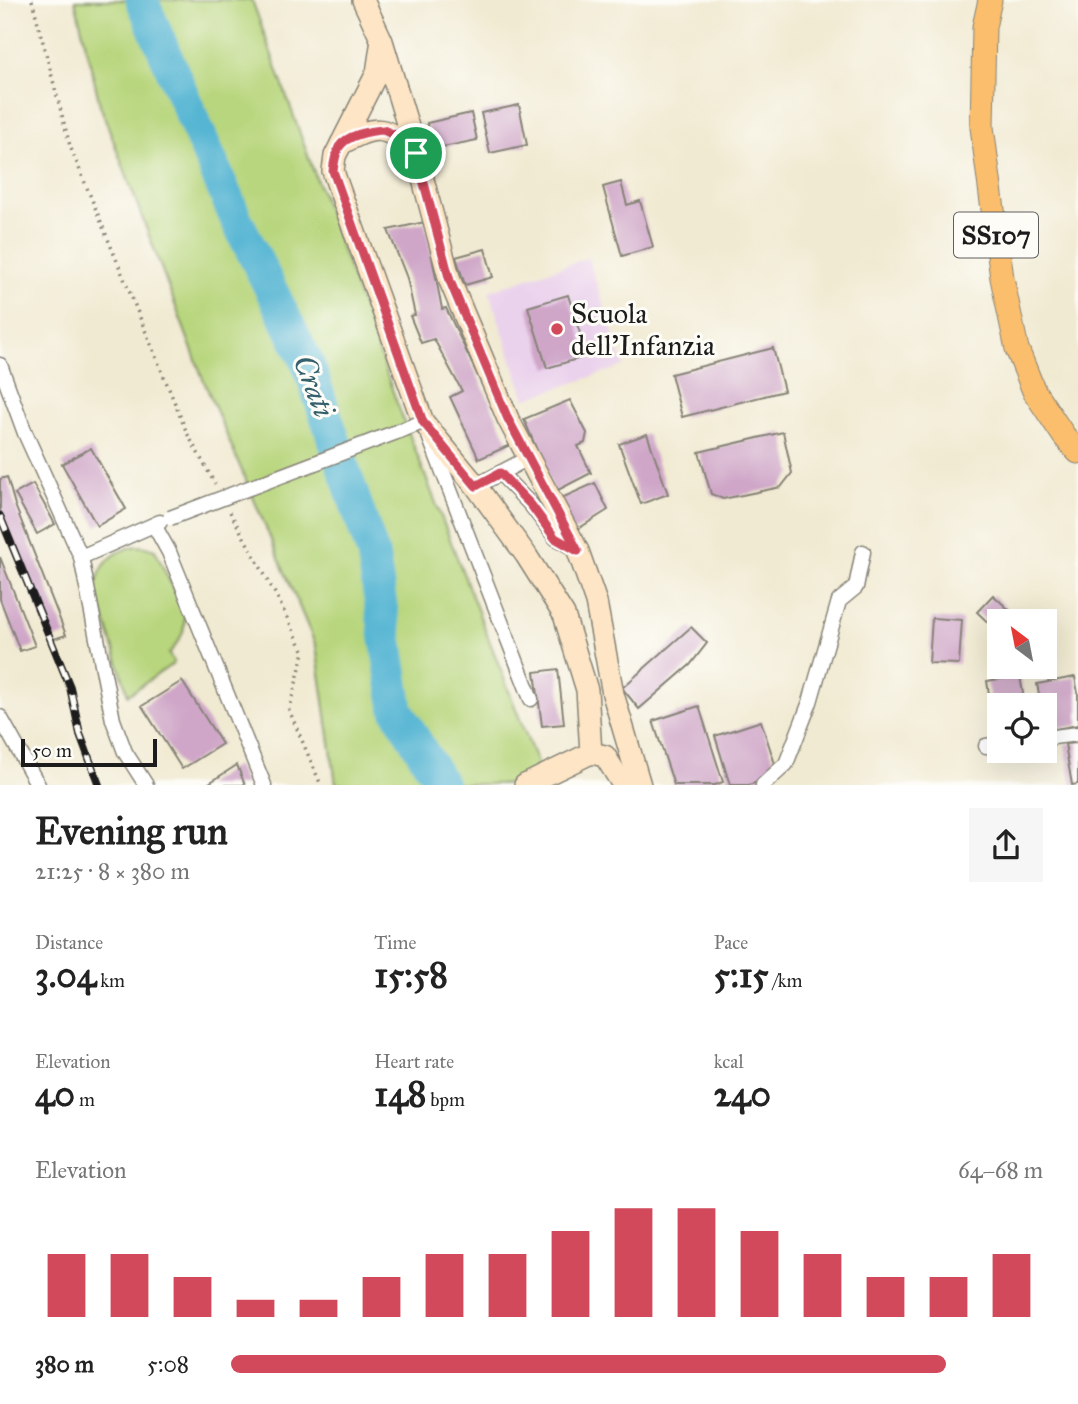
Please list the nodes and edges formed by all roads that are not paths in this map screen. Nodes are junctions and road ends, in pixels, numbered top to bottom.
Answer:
1 (363, 0) edge
2 (990, 0) edge
3 (382, 41) junction
4 (341, 144) junction
5 (416, 153) junction
6 (0, 365) edge
7 (423, 422) junction
8 (1078, 452) edge
9 (528, 458) junction
10 (500, 473) junction
11 (476, 486) junction
12 (154, 525) junction
13 (578, 551) junction
14 (863, 552) dead end
15 (82, 557) junction
16 (531, 699) dead end
17 (0, 717) edge
18 (1078, 734) edge
19 (1057, 737) edge
20 (582, 757) junction
21 (38, 785) edge
22 (146, 785) edge
23 (264, 785) edge
24 (525, 785) edge
25 (623, 785) edge
26 (640, 785) edge
27 (763, 785) edge

1 - 3 street
2 - 8 main road, SS107
3 - 4 street
3 - 5 street
4 - 5 street
4 - 7 street
5 - 9 street
6 - 15 street
7 - 11 street
7 - 12 street, bridge
7 - 16 street
9 - 10 street
9 - 13 street
10 - 11 street
10 - 13 street
11 - 20 street
12 - 15 street
12 - 23 street
13 - 26 street
14 - 27 street
15 - 22 street
17 - 21 street
18 - 19 street
20 - 24 street
20 - 25 street

